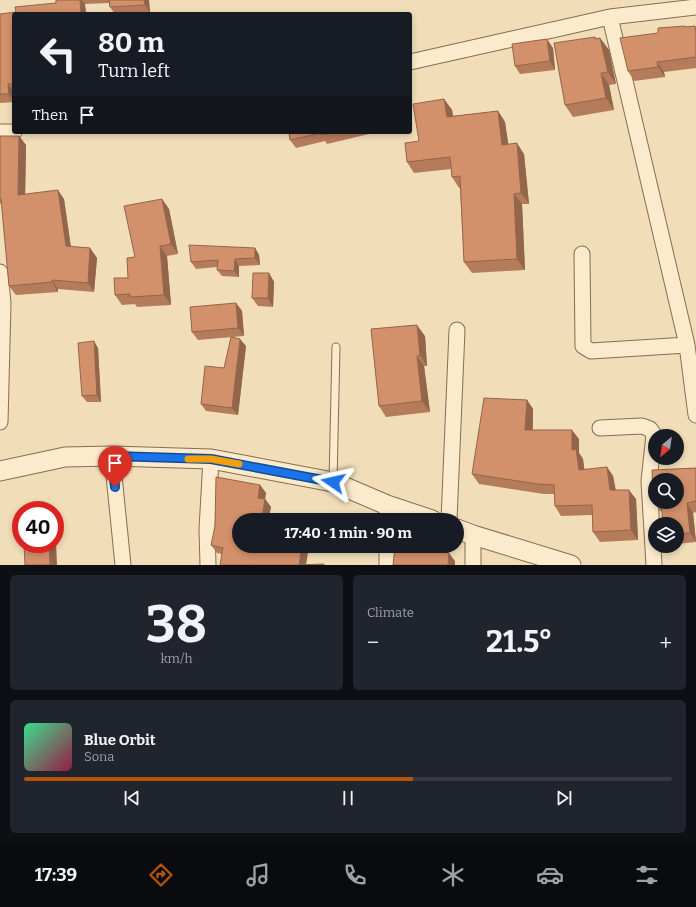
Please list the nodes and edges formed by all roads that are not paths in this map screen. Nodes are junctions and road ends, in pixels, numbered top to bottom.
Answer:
1 (696, 7) edge
2 (610, 17) junction
3 (412, 62) edge
4 (0, 132) edge
5 (12, 132) edge
6 (582, 254) dead end
7 (0, 272) edge
8 (457, 330) dead end
9 (687, 345) junction
10 (336, 347) dead end
11 (696, 415) edge
12 (0, 422) edge
13 (600, 428) dead end
14 (112, 456) junction
15 (211, 459) junction
16 (0, 471) edge
17 (333, 482) junction
18 (387, 512) edge
19 (449, 513) edge
20 (465, 532) edge
21 (387, 553) edge
22 (123, 565) edge
23 (208, 565) edge
24 (387, 565) edge
25 (473, 565) edge
26 (571, 565) edge
27 (654, 565) edge

1 - 2 street
2 - 3 street
2 - 9 street
4 - 5 street
6 - 9 street
7 - 12 street
8 - 19 street
9 - 11 street
10 - 17 lane
13 - 27 street
14 - 15 street
14 - 16 street
14 - 22 street
15 - 17 street
15 - 23 street
17 - 18 street
20 - 25 street
20 - 26 street
21 - 24 street

